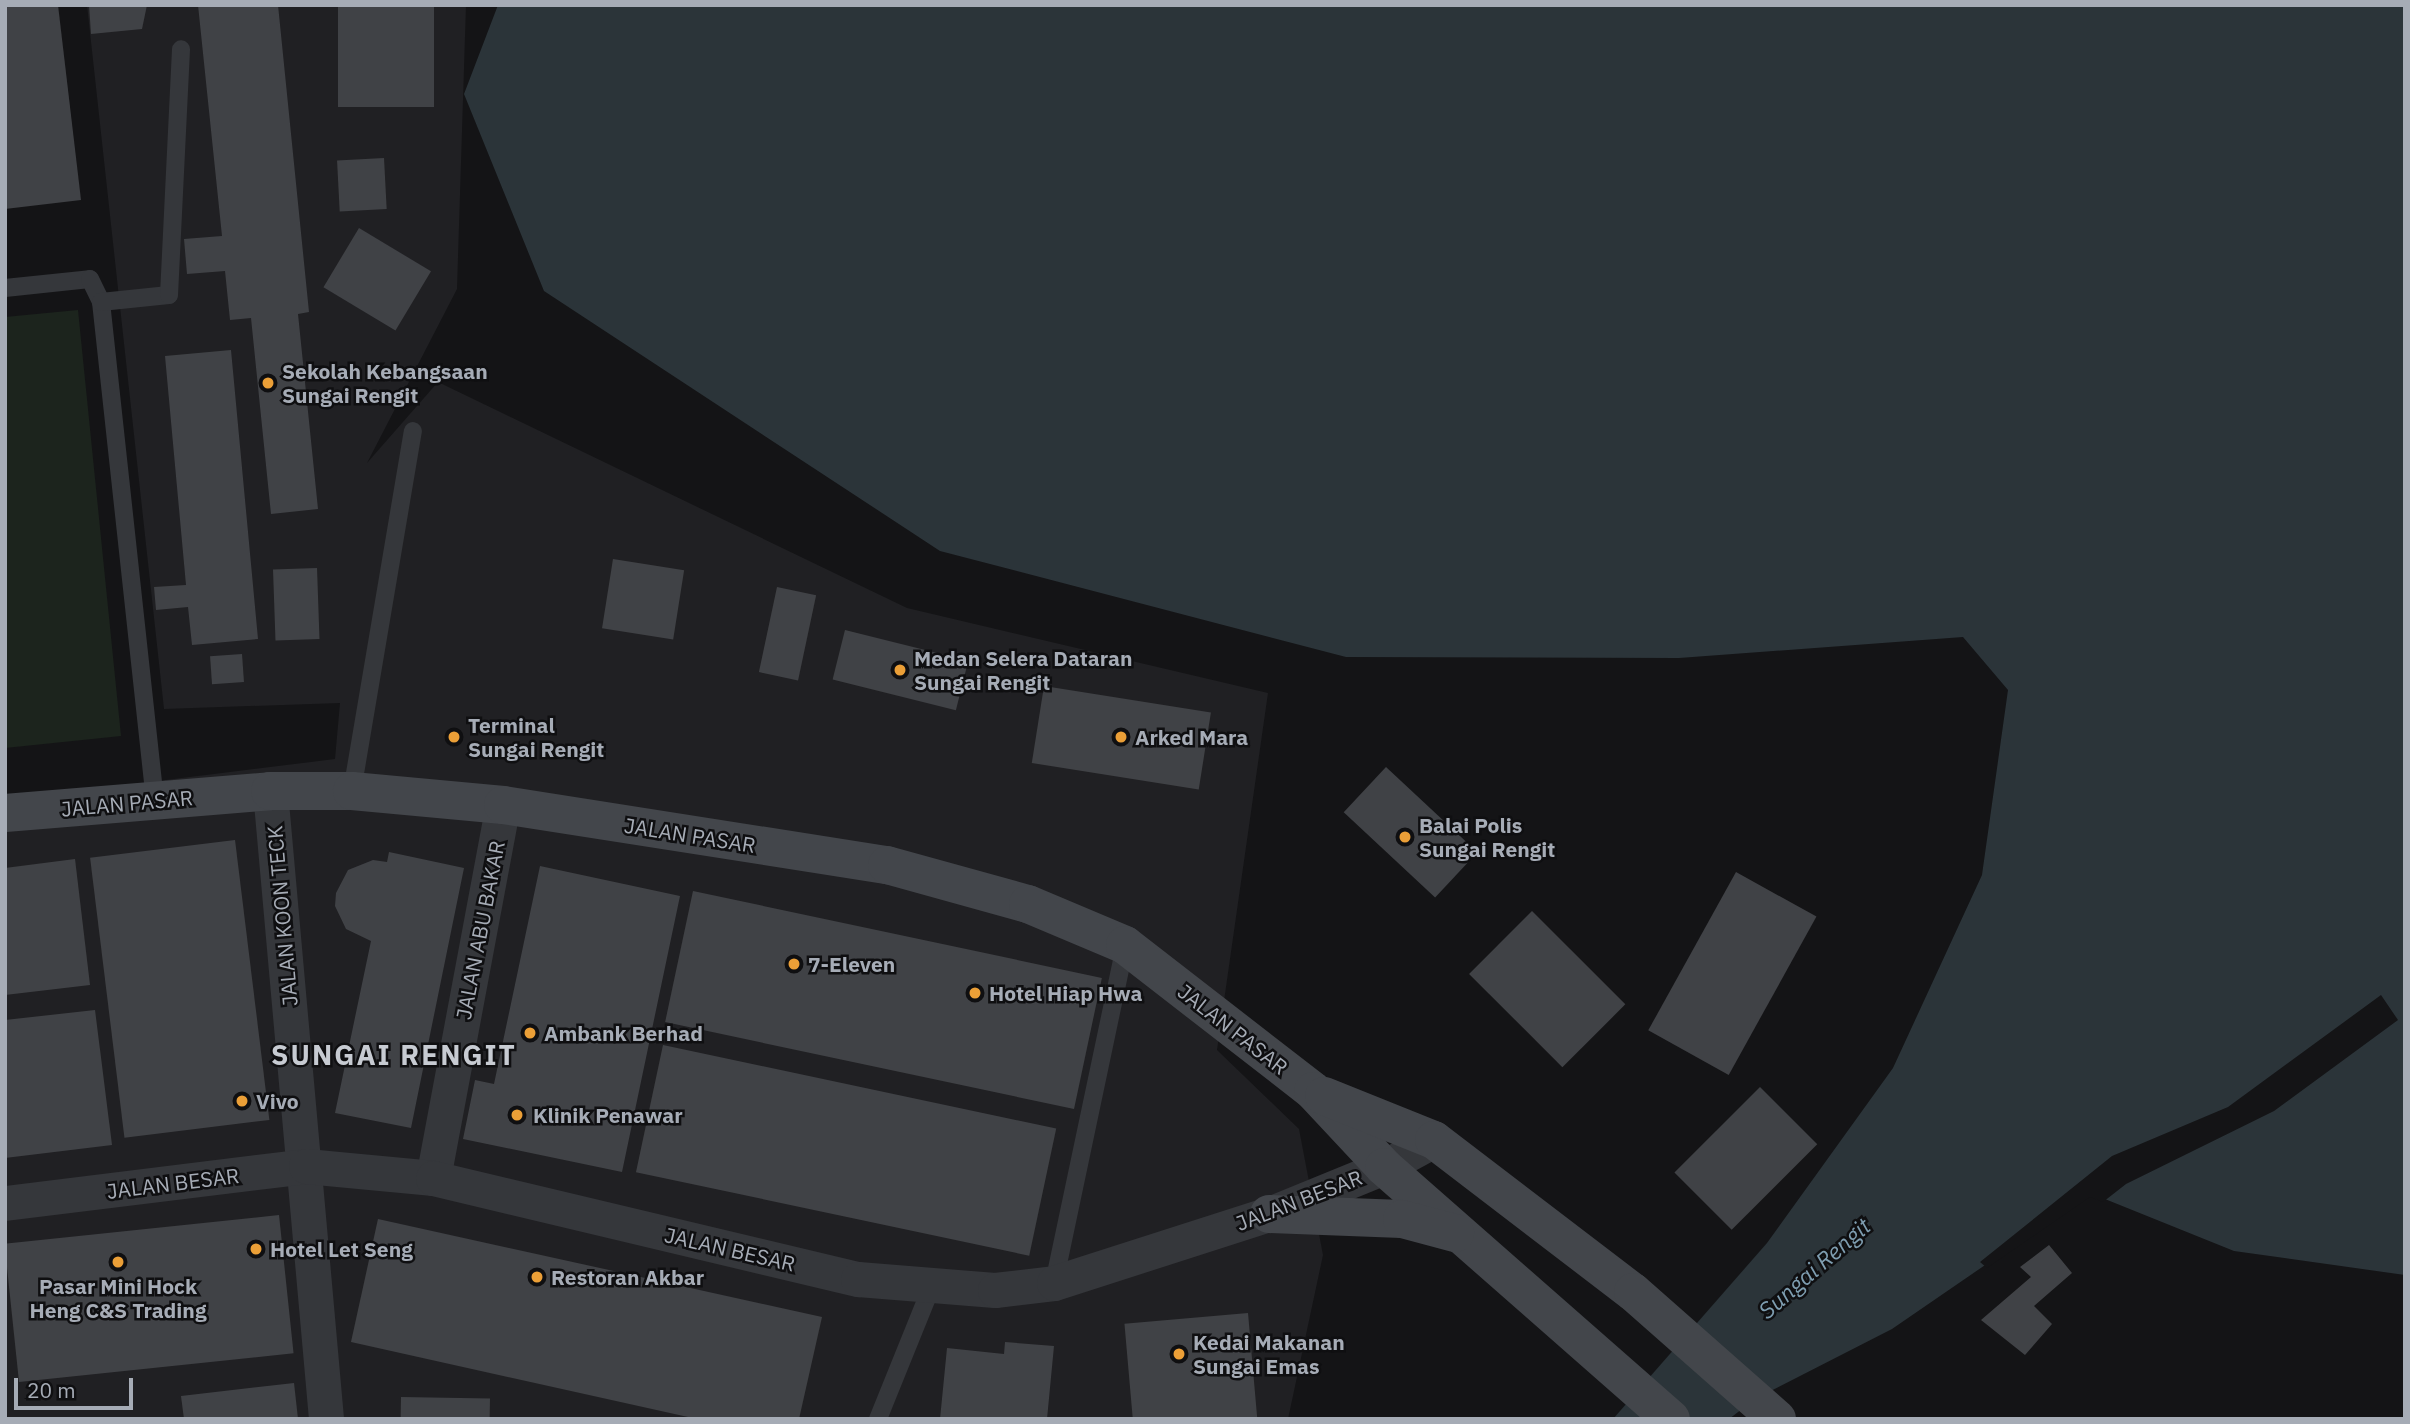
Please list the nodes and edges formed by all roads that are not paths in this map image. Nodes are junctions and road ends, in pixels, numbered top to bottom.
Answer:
1 (181, 49) dead end
2 (5, 288) edge
3 (101, 302) junction
4 (413, 431) dead end
5 (270, 791) junction
6 (352, 791) junction
7 (155, 801) junction
8 (503, 805) junction
9 (5, 813) edge
10 (1125, 945) junction
11 (1313, 1091) junction
12 (1434, 1140) junction
13 (306, 1166) junction
14 (1384, 1167) junction
15 (433, 1178) junction
16 (5, 1203) edge
17 (1269, 1214) junction
18 (1468, 1237) junction
19 (1054, 1283) junction
20 (931, 1289) junction
21 (326, 1419) edge
22 (877, 1419) edge
23 (1671, 1419) edge
24 (1777, 1419) edge

1 - 3 lane
2 - 3 lane
3 - 7 lane
4 - 6 lane
5 - 6 main road, JALAN PASAR
5 - 7 main road, JALAN PASAR
5 - 13 street, JALAN KOON TECK
6 - 8 main road, JALAN PASAR
7 - 9 main road, JALAN PASAR
8 - 10 main road, JALAN PASAR
8 - 15 street, JALAN ABU BAKAR
10 - 11 main road, JALAN PASAR
10 - 19 lane
11 - 12 main road
11 - 14 main road
12 - 14 street, JALAN BESAR
12 - 24 main road
13 - 15 street, JALAN BESAR
13 - 16 street, JALAN BESAR
13 - 21 street, JALAN KOON TECK
14 - 17 street, JALAN BESAR
14 - 18 main road
15 - 20 street, JALAN BESAR
17 - 18 main road
17 - 19 street, JALAN BESAR
18 - 23 main road
19 - 20 street, JALAN BESAR
20 - 22 lane

